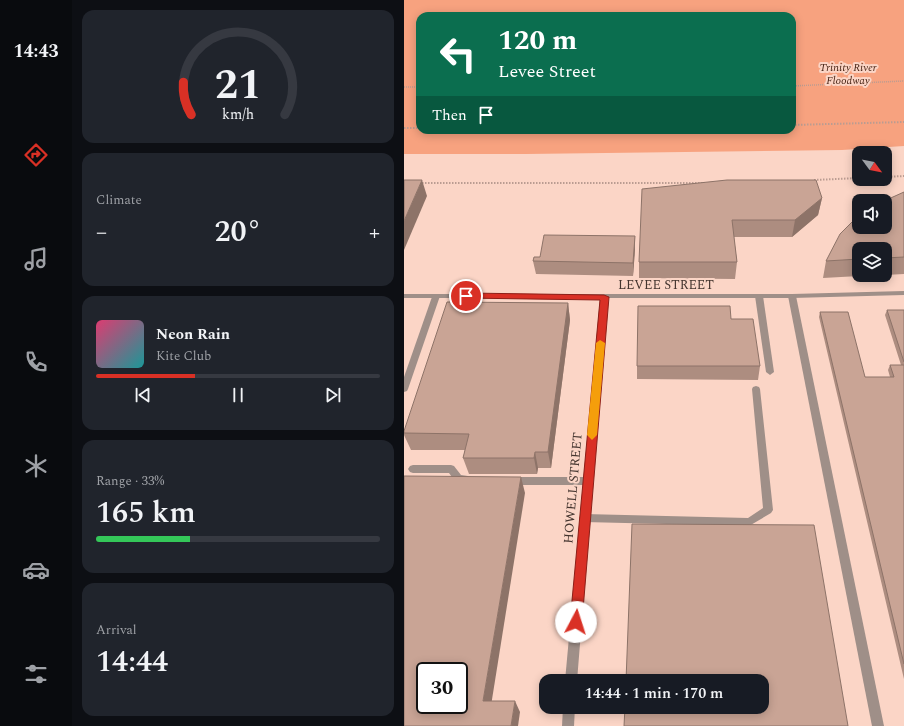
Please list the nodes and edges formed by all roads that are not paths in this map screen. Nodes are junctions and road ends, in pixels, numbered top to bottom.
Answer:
1 (904, 293) edge
2 (404, 296) edge
3 (436, 296) junction
4 (759, 296) junction
5 (792, 296) junction
6 (604, 297) junction
7 (770, 372) dead end
8 (404, 389) edge
9 (756, 390) dead end
10 (413, 469) dead end
11 (474, 480) edge
12 (505, 480) edge
13 (588, 481) junction
14 (584, 518) junction
15 (572, 674) edge
16 (569, 714) edge
17 (568, 726) edge
18 (878, 726) edge

1 - 5 street, LEVEE STREET
2 - 3 street, LEVEE STREET
3 - 6 street, LEVEE STREET
3 - 8 street
4 - 5 street, LEVEE STREET
4 - 6 street, LEVEE STREET
4 - 7 street
5 - 18 street
6 - 13 street, HOWELL STREET
9 - 14 street
10 - 11 street
12 - 13 street
13 - 14 street, HOWELL STREET
14 - 15 street, HOWELL STREET
16 - 17 street

